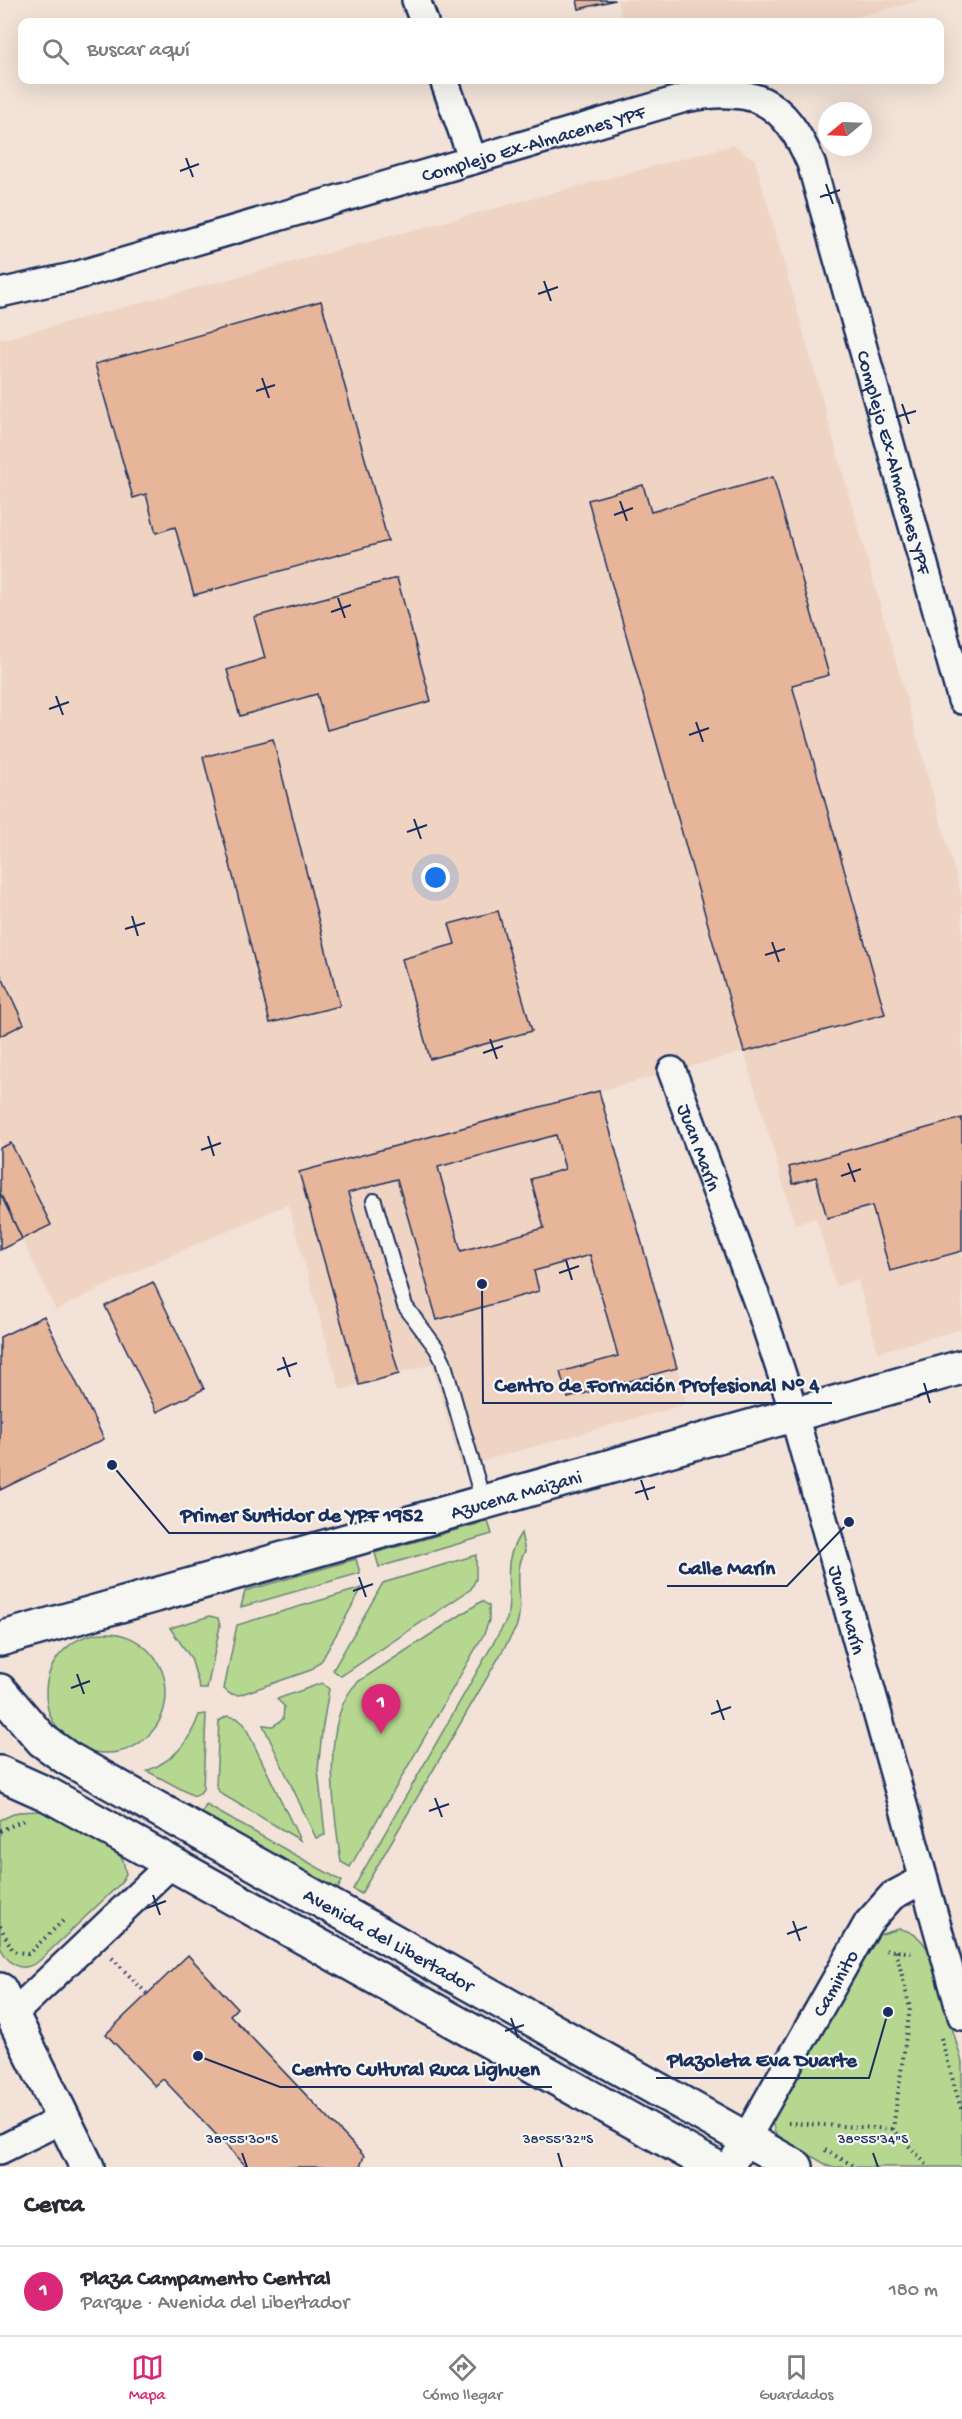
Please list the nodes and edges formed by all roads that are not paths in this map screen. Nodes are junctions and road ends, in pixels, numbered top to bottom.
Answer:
1 (416, 0) edge
2 (423, 18) edge
3 (445, 84) edge
4 (473, 160) junction
5 (0, 292) edge
6 (962, 700) edge
7 (672, 1071) dead end
8 (374, 1202) dead end
9 (962, 1367) edge
10 (794, 1414) junction
11 (483, 1502) junction
12 (0, 1639) edge
13 (0, 1691) edge
14 (0, 1773) edge
15 (172, 1863) junction
16 (924, 1879) junction
17 (6, 2002) edge
18 (962, 2016) edge
19 (63, 2119) junction
20 (746, 2139) junction
21 (0, 2150) edge
22 (807, 2156) edge
23 (87, 2167) edge
24 (715, 2167) edge
25 (730, 2167) edge

1 - 2 street
3 - 4 street
4 - 5 street, Complejo Ex-Almacenes YPF
4 - 6 street, Complejo Ex-Almacenes YPF
7 - 10 street, Juan Marín
8 - 11 lane
9 - 10 main road, Azucena Maizani
10 - 11 main road, Azucena Maizani
10 - 16 street, Juan Marín
11 - 12 main road, Azucena Maizani
13 - 20 main road, Avenida del Libertador
14 - 15 main road, Avenida del Libertador
15 - 17 street
15 - 24 main road, Avenida del Libertador
16 - 18 street, Juan Marín
16 - 20 street, Caminito
17 - 19 main road
19 - 21 street
19 - 23 main road
20 - 22 main road, Avenida del Libertador
20 - 25 street, Caminito

